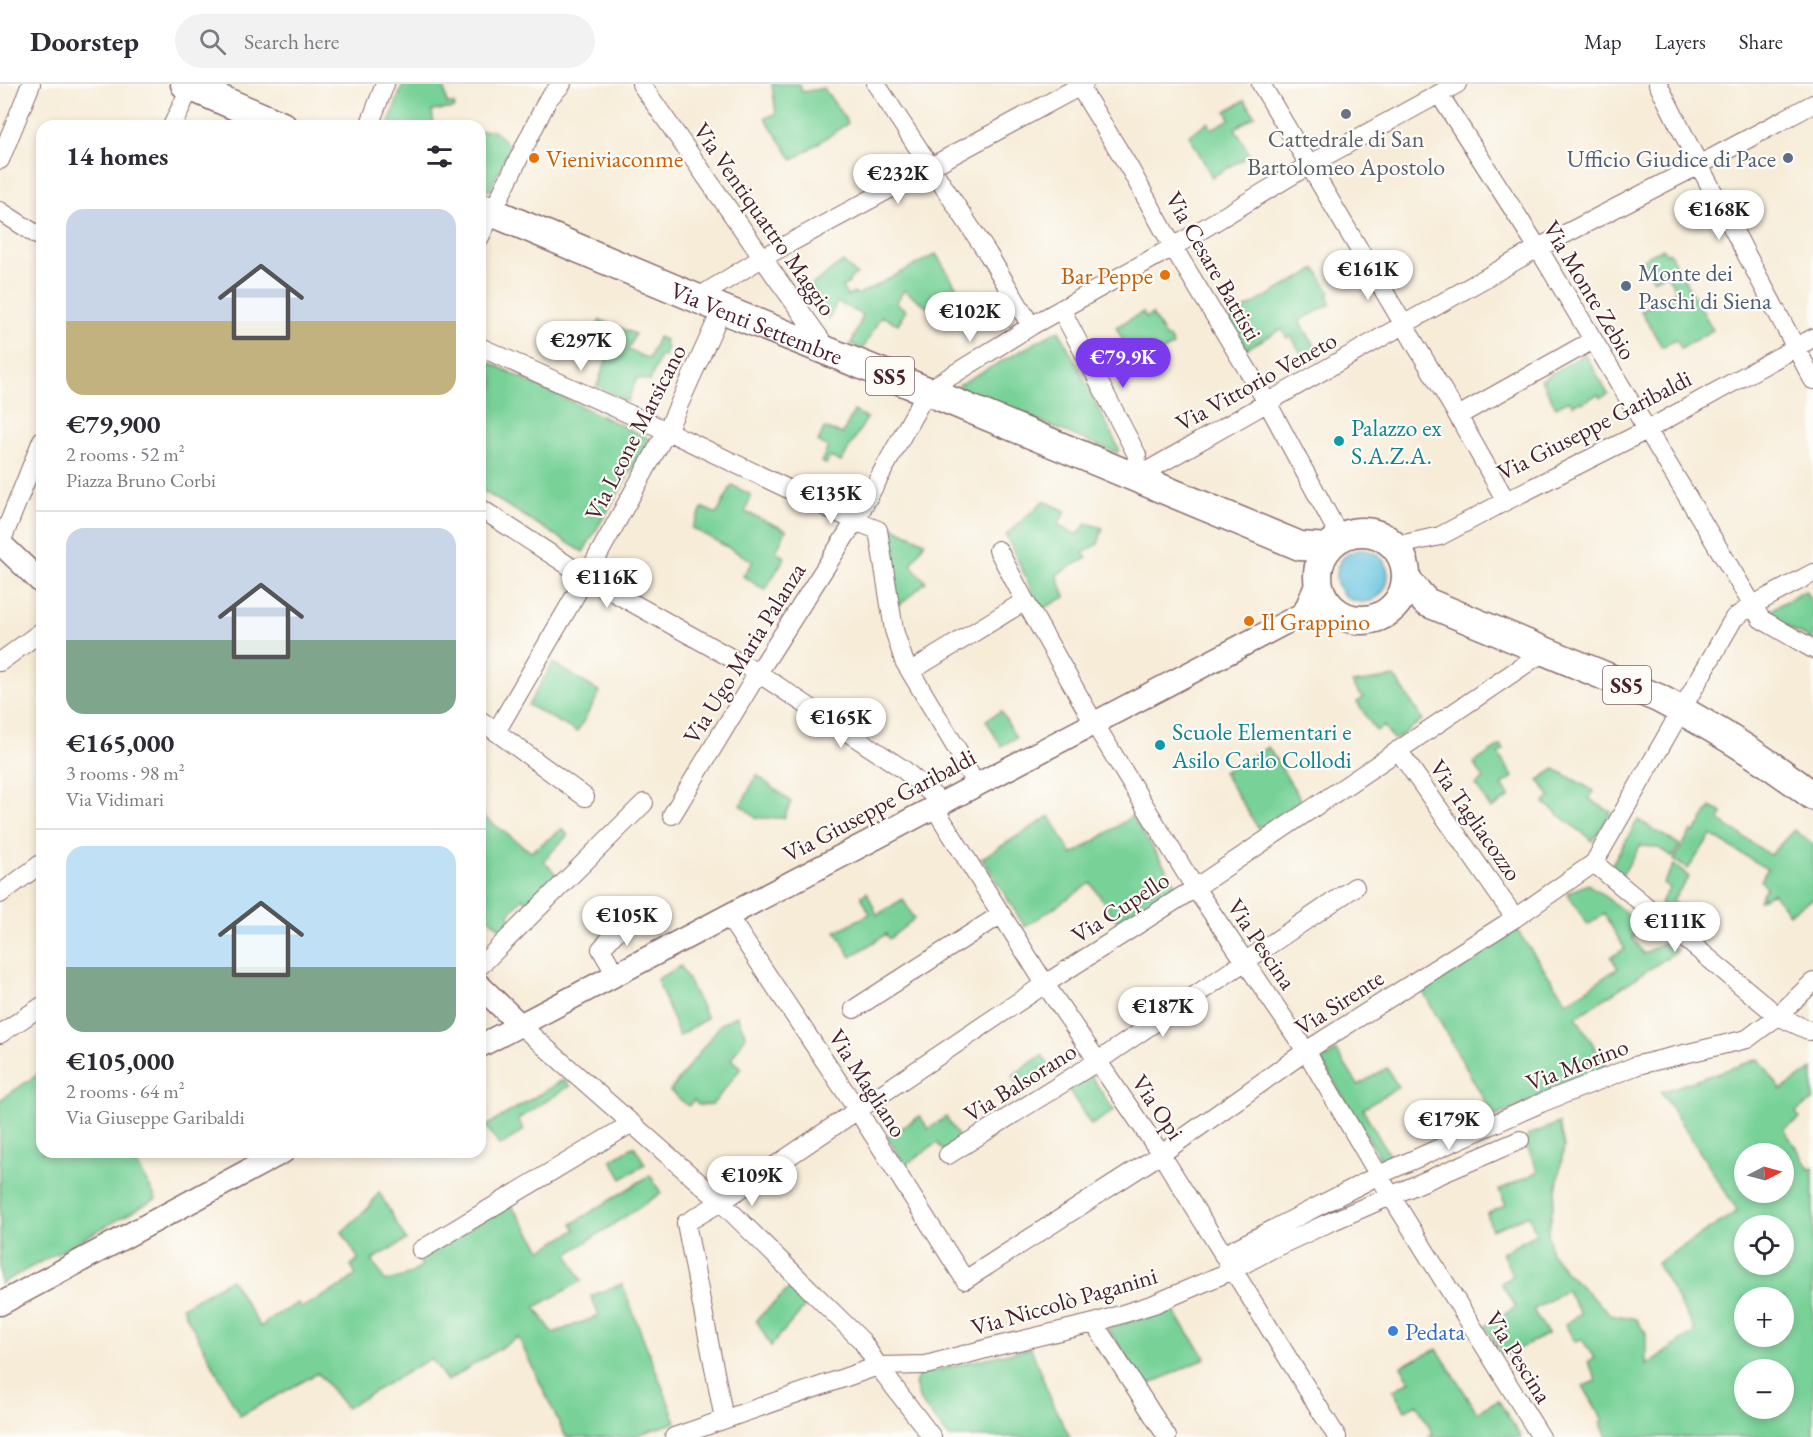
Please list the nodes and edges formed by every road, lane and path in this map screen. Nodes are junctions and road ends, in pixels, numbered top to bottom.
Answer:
1 (31, 84) edge
2 (385, 84) edge
3 (562, 84) edge
4 (640, 84) edge
5 (876, 84) edge
6 (1261, 84) edge
7 (1457, 84) edge
8 (1658, 84) edge
9 (189, 85) edge
10 (1081, 85) edge
11 (547, 92) edge
12 (1439, 94) junction
13 (1813, 104) edge
14 (174, 120) edge
15 (268, 120) edge
16 (371, 120) edge
17 (0, 160) edge
18 (1309, 165) junction
19 (1699, 165) junction
20 (930, 167) junction
21 (0, 211) edge
22 (486, 214) edge
23 (486, 219) edge
24 (36, 234) edge
25 (1173, 247) junction
26 (1538, 248) junction
27 (762, 258) junction
28 (710, 304) junction
29 (1061, 309) junction
30 (1031, 326) junction
31 (1403, 326) junction
32 (1813, 338) edge
33 (1593, 340) junction
34 (1796, 348) junction
35 (486, 350) edge
36 (831, 352) junction
37 (1813, 380) edge
38 (927, 391) junction
39 (1267, 402) junction
40 (1458, 416) junction
41 (1647, 430) junction
42 (667, 431) junction
43 (36, 455) edge
44 (1135, 478) junction
45 (1506, 501) junction
46 (486, 512) edge
47 (855, 521) junction
48 (0, 544) edge
49 (1395, 546) junction
50 (998, 550) dead end
51 (1321, 555) junction
52 (1813, 573) edge
53 (36, 576) edge
54 (586, 577) junction
55 (1406, 580) junction
56 (1025, 601) junction
57 (1426, 602) junction
58 (1753, 605) junction
59 (1394, 606) junction
60 (1304, 613) junction
61 (1341, 615) junction
62 (36, 635) edge
63 (1813, 649) edge
64 (1545, 651) junction
65 (0, 662) edge
66 (911, 671) junction
67 (758, 673) junction
68 (1682, 711) junction
69 (1094, 723) junction
70 (486, 724) edge
71 (496, 732) junction
72 (1398, 750) junction
73 (975, 785) junction
74 (1813, 796) edge
75 (585, 797) dead end
76 (644, 803) dead end
77 (938, 805) junction
78 (672, 815) dead end
79 (1594, 863) junction
80 (36, 867) edge
81 (1355, 887) dead end
82 (1195, 888) junction
83 (0, 894) edge
84 (728, 915) junction
85 (1000, 915) junction
86 (629, 918) dead end
87 (1515, 918) junction
88 (486, 960) edge
89 (1244, 961) junction
90 (616, 975) junction
91 (1813, 982) edge
92 (1045, 984) junction
93 (486, 993) edge
94 (854, 1009) dead end
95 (36, 1010) edge
96 (1778, 1016) junction
97 (520, 1025) junction
98 (1812, 1032) edge
99 (0, 1034) edge
100 (486, 1043) edge
101 (1306, 1051) junction
102 (1098, 1061) junction
103 (858, 1111) junction
104 (633, 1123) junction
105 (1520, 1140) dead end
106 (1161, 1154) junction
107 (948, 1155) dead end
108 (272, 1158) edge
109 (1379, 1175) junction
110 (1391, 1196) junction
111 (721, 1202) junction
112 (420, 1250) dead end
113 (1228, 1262) junction
114 (965, 1280) joint
115 (0, 1304) edge
116 (1094, 1323) junction
117 (878, 1366) junction
118 (724, 1419) junction
119 (674, 1437) edge
120 (932, 1437) edge
121 (1167, 1437) edge
122 (1337, 1437) edge
123 (1541, 1437) edge

1 - 17 street
2 - 16 street
3 - 11 street
4 - 27 street, Via Ventiquattro Maggio
5 - 20 street
6 - 18 street
7 - 12 street
8 - 19 street
9 - 14 street
9 - 15 main road
10 - 20 street
10 - 25 street, Via Cesare Battisti
11 - 22 street
12 - 18 street
12 - 26 street, Via Monte Zebio
13 - 19 street, Via Vittorio Veneto
18 - 25 street
18 - 31 street
19 - 26 street, Via Vittorio Veneto
19 - 34 street
20 - 27 street
20 - 30 street
21 - 24 street
23 - 28 main road, Via Venti Settembre / SS5
25 - 29 street
25 - 39 street, Via Cesare Battisti
26 - 31 street, Via Vittorio Veneto
26 - 33 street, Via Monte Zebio
27 - 28 street
27 - 36 street, Via Ventiquattro Maggio
28 - 36 main road, Via Venti Settembre / SS5
28 - 42 street, Via Leone Marsicano
29 - 30 street
29 - 44 street
30 - 38 street
31 - 39 street, Via Vittorio Veneto
31 - 40 street
32 - 34 street, Via Giuseppe Garibaldi
33 - 40 street
33 - 41 street, Via Monte Zebio
34 - 37 street
34 - 41 street, Via Giuseppe Garibaldi
35 - 42 street
36 - 38 main road, Via Venti Settembre / SS5
38 - 44 main road, Via Venti Settembre / SS5
38 - 47 street, Via Ugo Maria Palanza
39 - 44 street, Via Vittorio Veneto
39 - 51 street, Via Cesare Battisti
40 - 45 street
41 - 45 street, Via Giuseppe Garibaldi
41 - 58 street, Via Monte Zebio
42 - 47 street
42 - 54 street, Via Leone Marsicano
43 - 48 street
44 - 51 main road, Via Venti Settembre / SS5
45 - 49 street, Via Giuseppe Garibaldi
46 - 54 street, Via Opi
47 - 66 street
47 - 67 street, Via Ugo Maria Palanza
48 - 53 street
49 - 51 main road
49 - 55 main road, SS5
50 - 56 street, Via Pescina
51 - 60 street
51 - 61 main road
52 - 58 street, Via Sirente
54 - 67 street, Via Opi
54 - 71 street, Via Leone Marsicano
55 - 57 main road, SS5
55 - 59 main road
56 - 66 street
56 - 69 street, Via Pescina
57 - 59 main road, SS5
57 - 64 main road, SS5
58 - 63 street, Via Monte Zebio
58 - 68 street, Via Sirente
59 - 61 main road, SS5
60 - 61 street
60 - 69 street, Via Giuseppe Garibaldi
62 - 65 street
64 - 68 main road, SS5
64 - 72 street, Via Cupello
66 - 73 street
67 - 77 street, Via Opi
67 - 78 street, Via Ugo Maria Palanza
68 - 74 main road, SS5
68 - 79 street, Via Sirente
69 - 73 street, Via Giuseppe Garibaldi
69 - 82 street, Via Pescina
70 - 71 street
71 - 75 street
72 - 82 street, Via Cupello
72 - 87 street, Via Tagliacozzo
73 - 77 street, Via Giuseppe Garibaldi
76 - 88 street
77 - 84 street, Via Giuseppe Garibaldi
77 - 85 street, Via Opi
79 - 87 street, Via Sirente
79 - 96 street
80 - 83 street
81 - 89 street, Via Balsorano
82 - 89 street, Via Pescina
82 - 92 street, Via Cupello
84 - 90 street, Via Giuseppe Garibaldi
84 - 103 street, Via Magliano
85 - 92 street, Via Opi
85 - 94 street
86 - 90 street
87 - 101 street, Via Sirente
89 - 101 street, Via Pescina
89 - 102 street, Via Balsorano
90 - 97 street, Via Giuseppe Garibaldi
91 - 96 street, Via Morino
92 - 102 street, Via Opi
92 - 103 street, Via Cupello
93 - 97 street
95 - 99 street
96 - 98 street
96 - 109 street, Via Morino
97 - 100 street, Via Giuseppe Garibaldi
97 - 104 street
101 - 106 street, Via Sirente
101 - 109 street, Via Pescina
102 - 106 street, Via Opi
102 - 107 street, Via Balsorano
103 - 111 street, Via Cupello
103 - 114 street, Via Magliano
104 - 111 street
104 - 112 street
105 - 110 street, Via Niccolò Paganini
106 - 113 street, Via Opi
106 - 114 street, Via Sirente
108 - 115 street
109 - 110 street, Via Pescina
109 - 113 street, Via Morino
110 - 113 street, Via Niccolò Paganini
110 - 123 street, Via Pescina
111 - 117 street
111 - 118 street, Via Cupello
113 - 116 street, Via Niccolò Paganini
113 - 122 street, Via Opi
116 - 117 street, Via Niccolò Paganini
116 - 121 street
117 - 118 street, Via Niccolò Paganini
117 - 120 street
118 - 119 street, Via Niccolò Paganini

